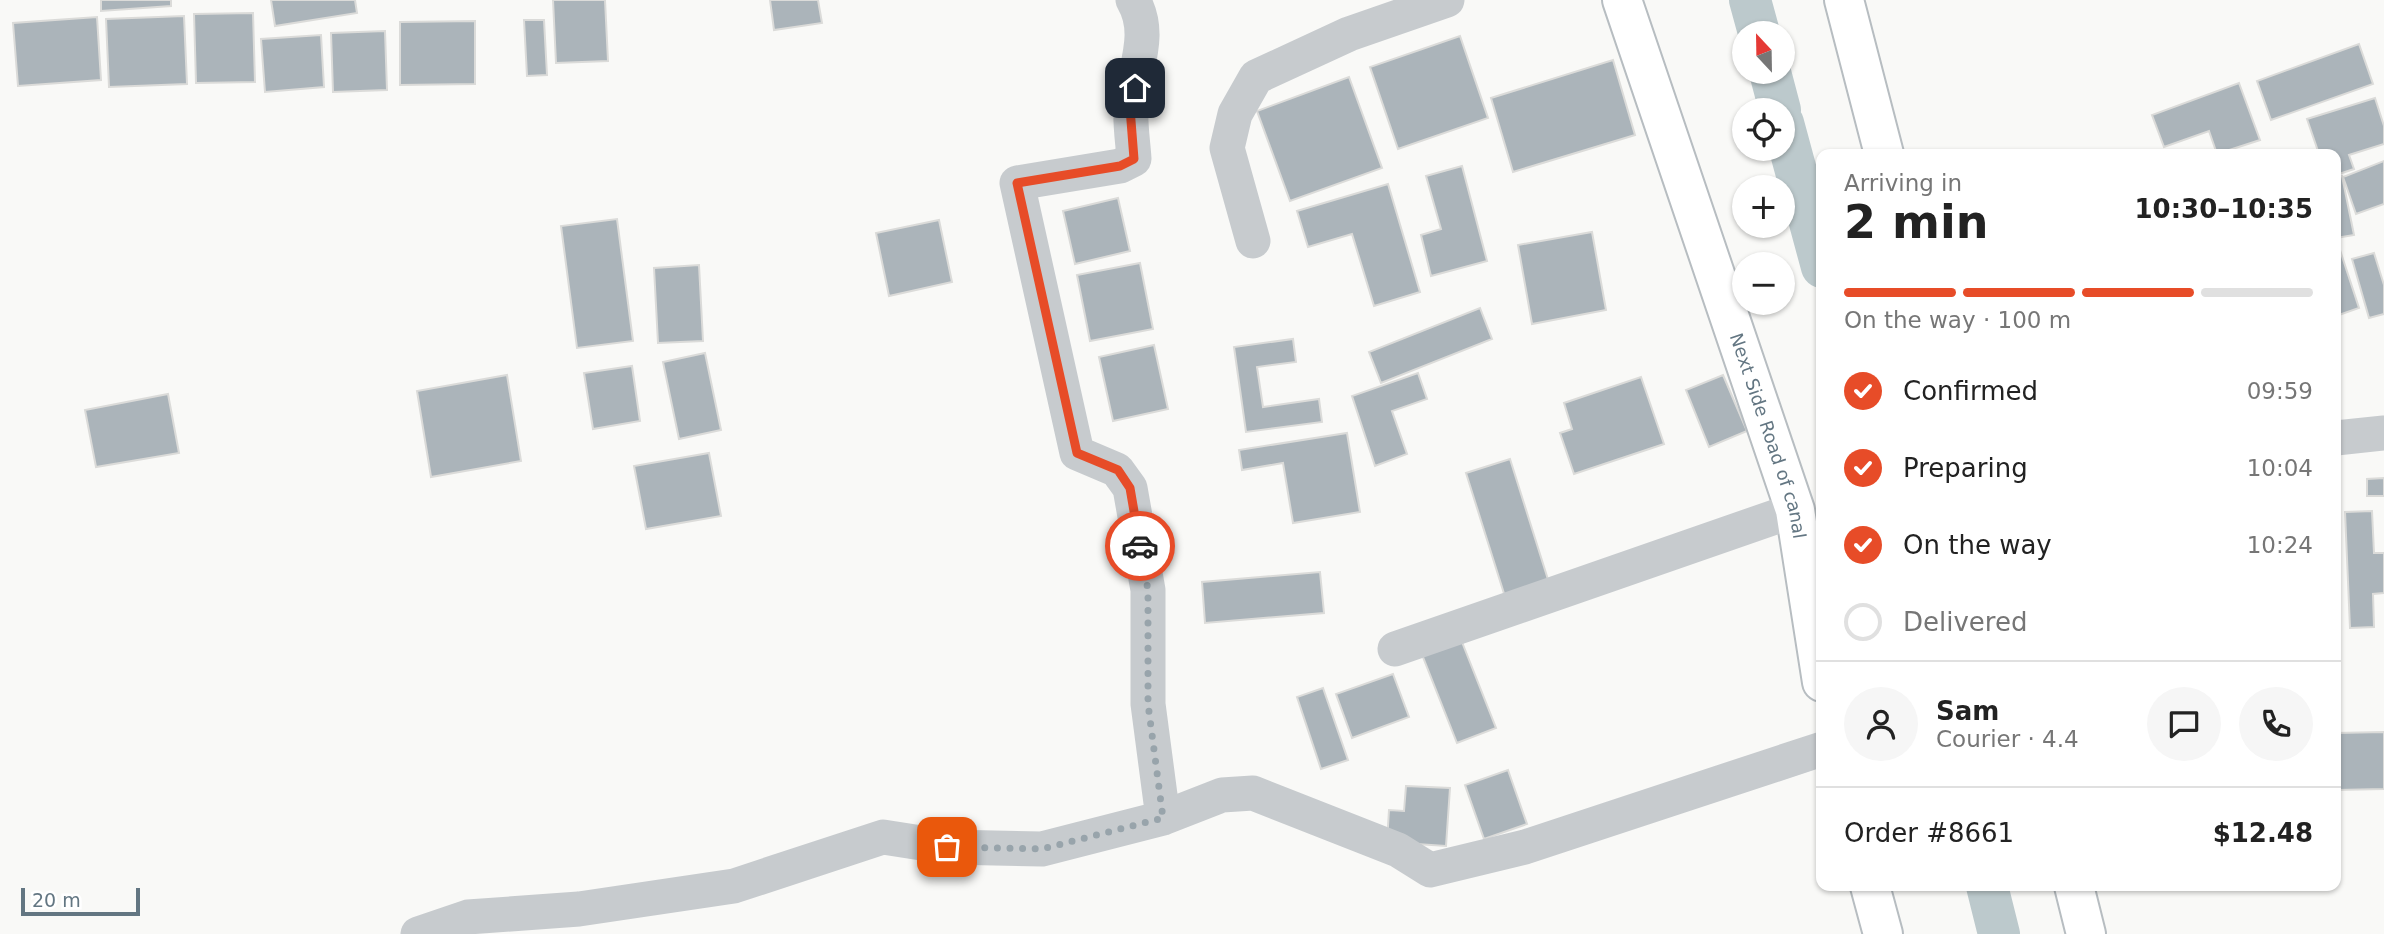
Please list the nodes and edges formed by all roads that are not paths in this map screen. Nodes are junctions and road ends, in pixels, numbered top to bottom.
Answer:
1 (1133, 0) edge
2 (1447, 0) edge
3 (1622, 0) edge
4 (1843, 0) edge
5 (1883, 149) edge
6 (1253, 241) dead end
7 (2384, 433) edge
8 (2341, 437) edge
9 (1795, 510) junction
10 (1816, 644) edge
11 (1395, 649) dead end
12 (1816, 751) edge
13 (1163, 818) junction
14 (1871, 891) edge
15 (2075, 891) edge
16 (418, 934) edge
17 (1883, 934) edge
18 (2086, 934) edge

1 - 13 street
2 - 6 street
3 - 9 street, Next Side Road of canal
4 - 5 street
7 - 8 street
9 - 10 street, Next Side Road of canal
9 - 11 street
12 - 13 street
13 - 16 street
14 - 17 street
15 - 18 street

